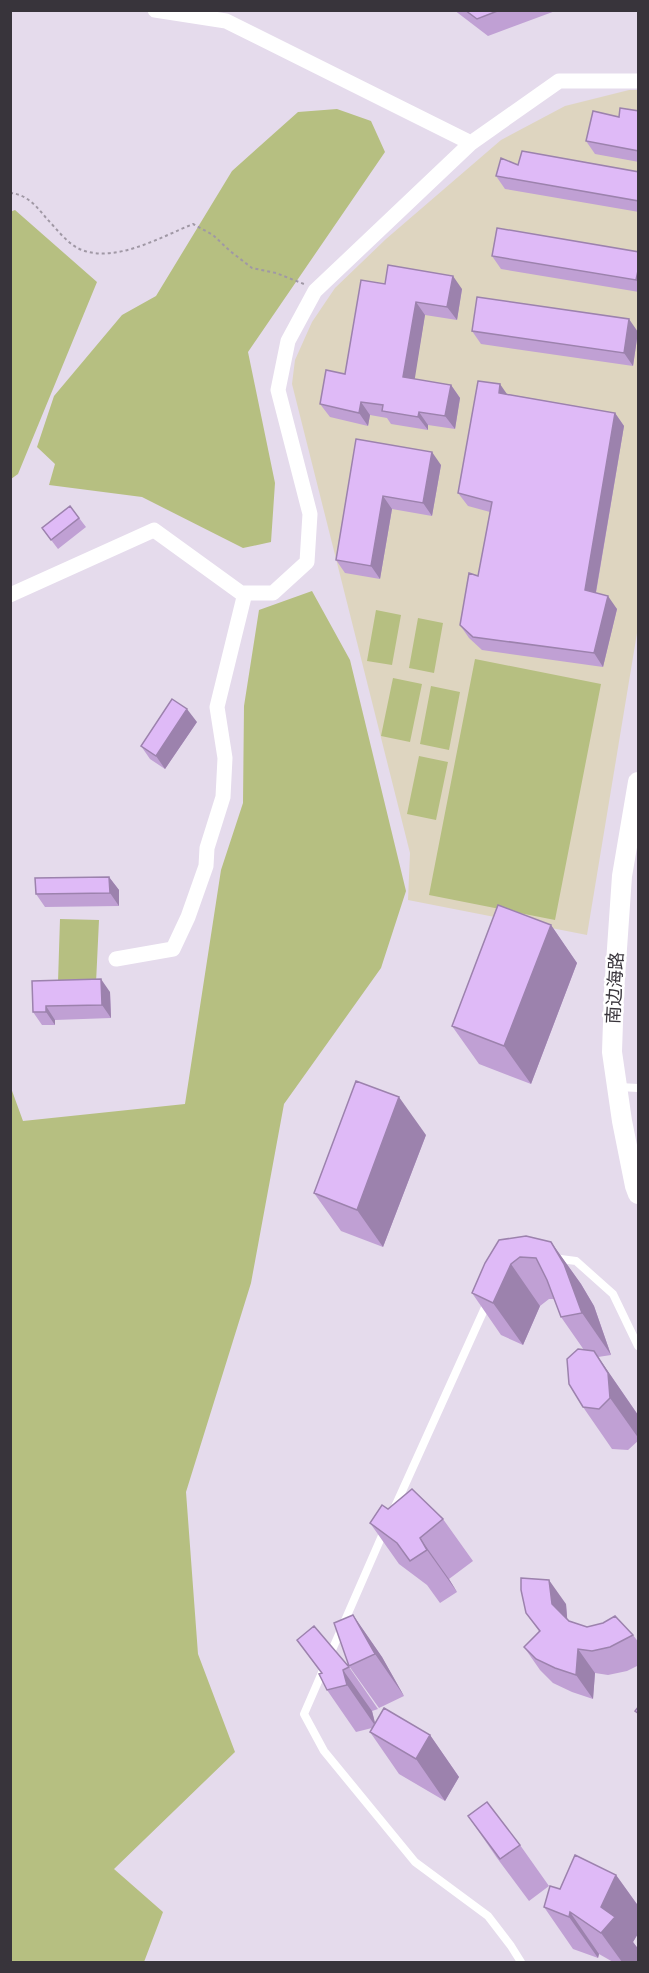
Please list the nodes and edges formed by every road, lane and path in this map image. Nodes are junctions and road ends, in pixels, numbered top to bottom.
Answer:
1 (155, 10) edge
2 (639, 81) edge
3 (471, 143) junction
4 (10, 193) edge
5 (315, 291) junction
6 (245, 593) junction
7 (10, 595) edge
8 (639, 782) edge
9 (116, 959) dead end
10 (617, 1087) junction
11 (639, 1088) edge
12 (639, 1194) edge
13 (541, 1256) edge
14 (496, 1290) edge
15 (639, 1346) edge
16 (521, 1962) edge

1 - 3 street
2 - 3 street
3 - 5 street
4 - 5 path
5 - 6 street
6 - 7 street
6 - 9 street
8 - 10 street, 南边海路
10 - 11 lane
10 - 12 street, 南边海路
13 - 15 lane
14 - 16 lane

